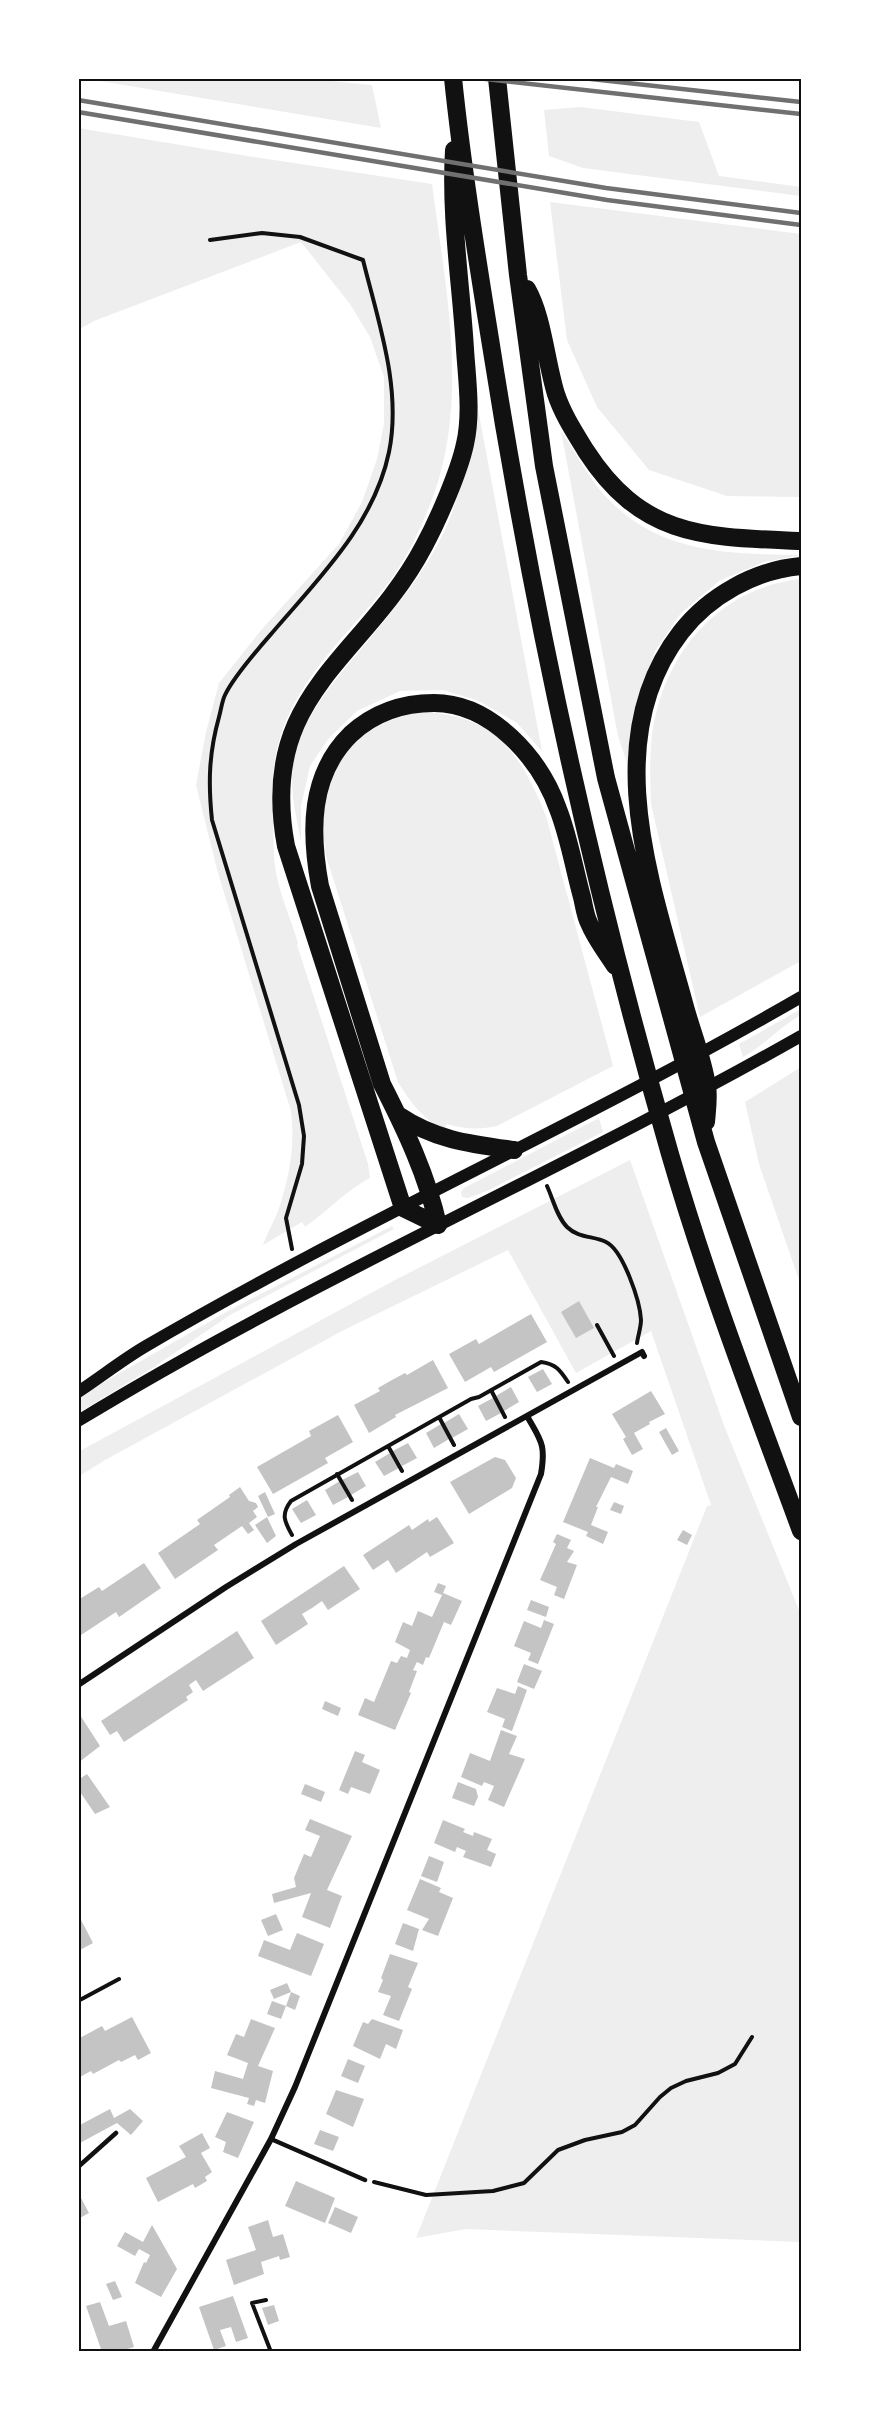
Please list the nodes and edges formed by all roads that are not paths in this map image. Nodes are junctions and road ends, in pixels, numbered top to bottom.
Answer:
1 (453, 78) edge
2 (497, 78) edge
3 (456, 112) junction
4 (518, 275) junction
5 (801, 541) edge
6 (801, 566) edge
7 (624, 981) junction
8 (801, 997) edge
9 (801, 1036) edge
10 (398, 1115) junction
11 (706, 1142) junction
12 (514, 1150) junction
13 (431, 1194) junction
14 (403, 1208) junction
15 (438, 1225) junction
16 (644, 1356) dead end
17 (78, 1392) edge
18 (527, 1416) junction
19 (801, 1417) edge
20 (78, 1421) edge
21 (801, 1531) edge
22 (78, 1685) edge
23 (116, 2133) dead end
24 (271, 2139) junction
25 (78, 2167) edge
26 (365, 2180) dead end
27 (153, 2352) edge

1 - 3 highway
2 - 4 highway
3 - 7 highway
3 - 14 highway
4 - 5 highway
4 - 11 highway
6 - 11 highway
7 - 10 highway
7 - 21 highway
8 - 12 main road
9 - 15 main road
10 - 12 highway
10 - 13 highway
11 - 19 highway
12 - 13 main road
13 - 14 main road
13 - 15 highway
14 - 15 highway
14 - 17 main road
15 - 20 main road
16 - 18 street
18 - 22 street
18 - 24 street
23 - 25 lane
24 - 26 lane
24 - 27 street

